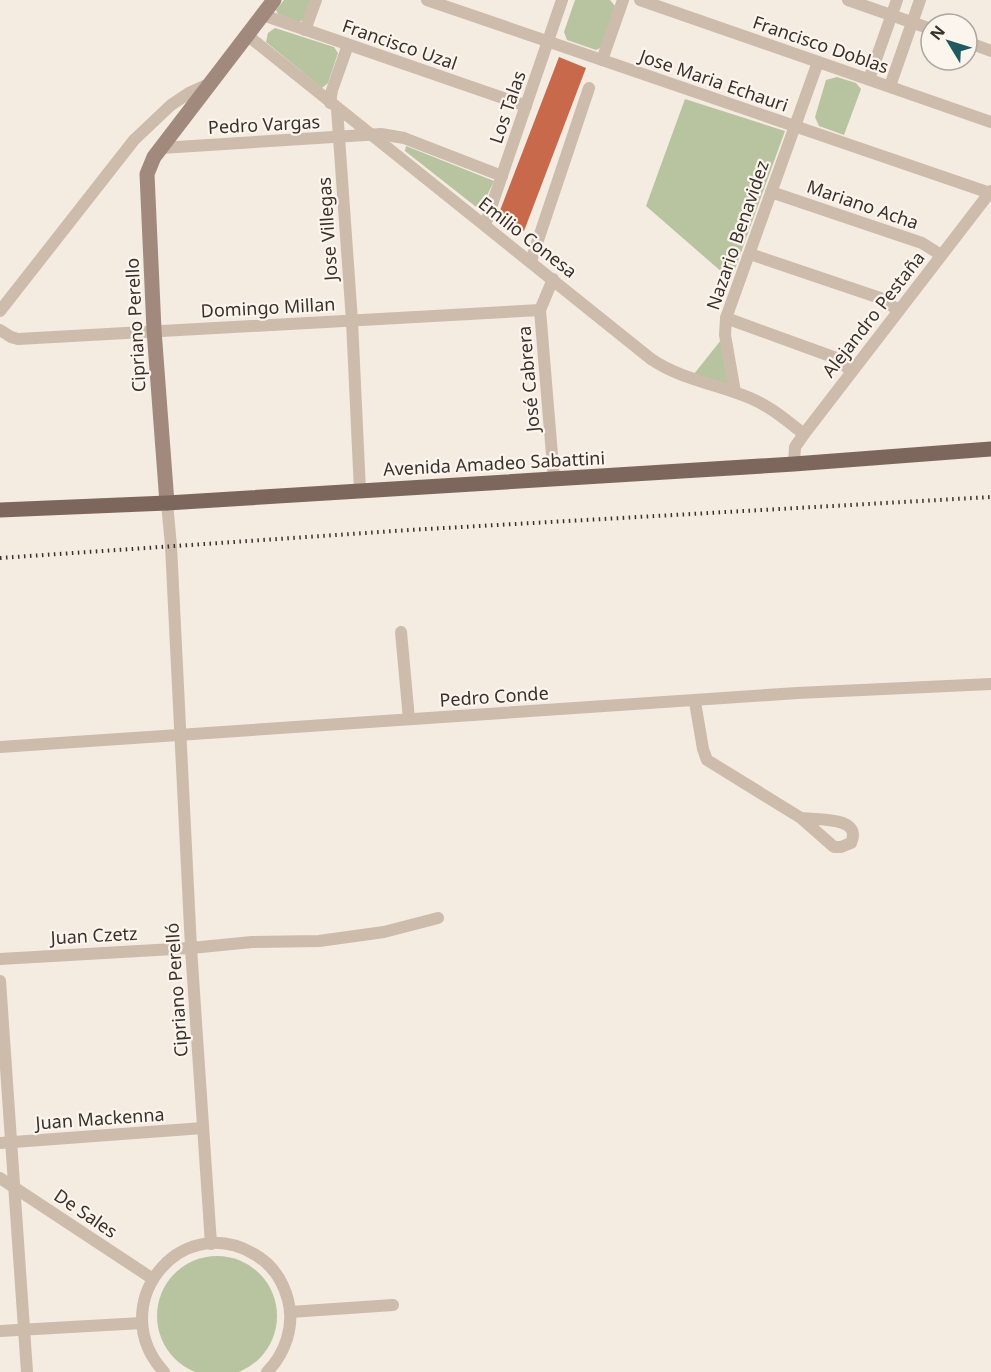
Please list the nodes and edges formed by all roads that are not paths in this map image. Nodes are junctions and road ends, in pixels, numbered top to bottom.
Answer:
1 (274, 0) edge
2 (315, 0) edge
3 (427, 0) edge
4 (562, 0) edge
5 (623, 0) edge
6 (848, 0) edge
7 (897, 0) edge
8 (920, 0) edge
9 (644, 1) edge
10 (263, 15) junction
11 (891, 15) junction
12 (912, 22) junction
13 (919, 25) edge
14 (305, 30) junction
15 (247, 35) junction
16 (548, 42) junction
17 (348, 45) junction
18 (602, 60) junction
19 (818, 62) junction
20 (869, 79) junction
21 (211, 83) junction
22 (890, 86) junction
23 (589, 88) dead end
24 (334, 106) junction
25 (526, 106) junction
26 (991, 122) edge
27 (794, 126) junction
28 (368, 134) junction
29 (338, 138) junction
30 (161, 148) junction
31 (502, 176) junction
32 (771, 192) junction
33 (990, 192) edge
34 (485, 225) junction
35 (750, 254) junction
36 (940, 255) junction
37 (531, 261) junction
38 (553, 279) junction
39 (540, 310) junction
40 (898, 310) junction
41 (0, 311) edge
42 (726, 318) junction
43 (352, 321) junction
44 (0, 330) edge
45 (154, 330) junction
46 (851, 371) junction
47 (735, 392) junction
48 (804, 434) junction
49 (991, 449) edge
50 (794, 465) junction
51 (554, 479) junction
52 (360, 491) junction
53 (167, 503) junction
54 (0, 510) edge
55 (401, 632) dead end
56 (991, 684) edge
57 (695, 702) junction
58 (409, 719) junction
59 (180, 733) junction
60 (0, 747) edge
61 (801, 818) dead end
62 (438, 918) dead end
63 (191, 948) junction
64 (0, 958) edge
65 (0, 981) edge
66 (203, 1128) junction
67 (6, 1143) edge
68 (0, 1178) edge
69 (14, 1187) junction
70 (211, 1244) junction
71 (153, 1279) junction
72 (393, 1305) dead end
73 (290, 1312) junction
74 (142, 1323) junction
75 (25, 1330) junction
76 (0, 1331) edge
77 (27, 1372) edge
78 (163, 1372) edge
79 (267, 1372) edge

1 - 10 main road, Cipriano Perello
2 - 14 street
3 - 16 street, Jose Maria Echauri
4 - 16 street, Los Talas
5 - 18 street
6 - 11 street
7 - 11 street
8 - 12 street
9 - 19 street, Francisco Doblas
10 - 14 street, Francisco Uzal
10 - 15 main road, Cipriano Perello
11 - 12 street
11 - 20 street
12 - 13 street
12 - 22 street
14 - 17 street, Francisco Uzal
15 - 21 main road, Cipriano Perello
15 - 24 street, Emilio Conesa
16 - 18 street, Jose Maria Echauri
16 - 25 street, Los Talas
17 - 24 street, Jose Villegas
17 - 25 street, Francisco Uzal
18 - 27 street, Jose Maria Echauri
19 - 20 street, Francisco Doblas
19 - 27 street, Nazario Benavidez
20 - 22 street, Francisco Doblas
21 - 30 main road, Cipriano Perello
21 - 41 street
22 - 26 street, Francisco Doblas
23 - 37 street
24 - 28 street, Emilio Conesa
24 - 29 street, Jose Villegas
25 - 31 street, Los Talas
27 - 32 street, Nazario Benavidez
27 - 33 street, Jose Maria Echauri
28 - 29 street, Pedro Vargas
28 - 31 street, Pedro Vargas
28 - 34 street, Emilio Conesa
29 - 30 street, Pedro Vargas
29 - 43 street, Jose Villegas
30 - 45 main road, Cipriano Perello
31 - 34 street, Los Talas
32 - 35 street, Nazario Benavidez
32 - 36 street, Mariano Acha
33 - 36 street, Alejandro Pestaña
34 - 37 street, Emilio Conesa
35 - 40 street
35 - 42 street, Nazario Benavidez
36 - 40 street, Alejandro Pestaña
37 - 38 street, Emilio Conesa
38 - 39 street, José Cabrera
38 - 47 street, Emilio Conesa
39 - 43 street, Domingo Millan
39 - 51 street, José Cabrera
40 - 46 street, Alejandro Pestaña
42 - 46 street
42 - 47 street, Nazario Benavidez
43 - 45 street, Domingo Millan
43 - 52 street, Jose Villegas
44 - 45 street, Domingo Millan
45 - 53 main road, Cipriano Perello
46 - 48 street, Alejandro Pestaña
47 - 48 street, Emilio Conesa
48 - 50 street, Alejandro Pestaña
49 - 50 main road, Avenida Amadeo Sabattini
50 - 51 main road, Avenida Amadeo Sabattini
51 - 52 main road, Avenida Amadeo Sabattini
52 - 53 main road, Avenida Amadeo Sabattini
53 - 54 main road, Avenida Amadeo Sabattini
53 - 59 street, Cipriano Perelló
55 - 58 street
56 - 57 street, Pedro Conde
57 - 58 street, Pedro Conde
57 - 61 street
58 - 59 street, Pedro Conde
59 - 60 street, Pedro Conde
59 - 63 street, Cipriano Perelló
62 - 63 street, Juan Czetz
63 - 64 street, Juan Czetz
63 - 66 street, Cipriano Perelló
65 - 67 street
66 - 67 street, Juan Mackenna
66 - 70 street, Cipriano Perelló
67 - 69 street
68 - 69 street, De Sales
69 - 71 street, De Sales
69 - 75 street
70 - 71 street
70 - 73 street
71 - 74 street
72 - 73 street
73 - 79 street
74 - 75 street
74 - 78 street
75 - 76 street
75 - 77 street

